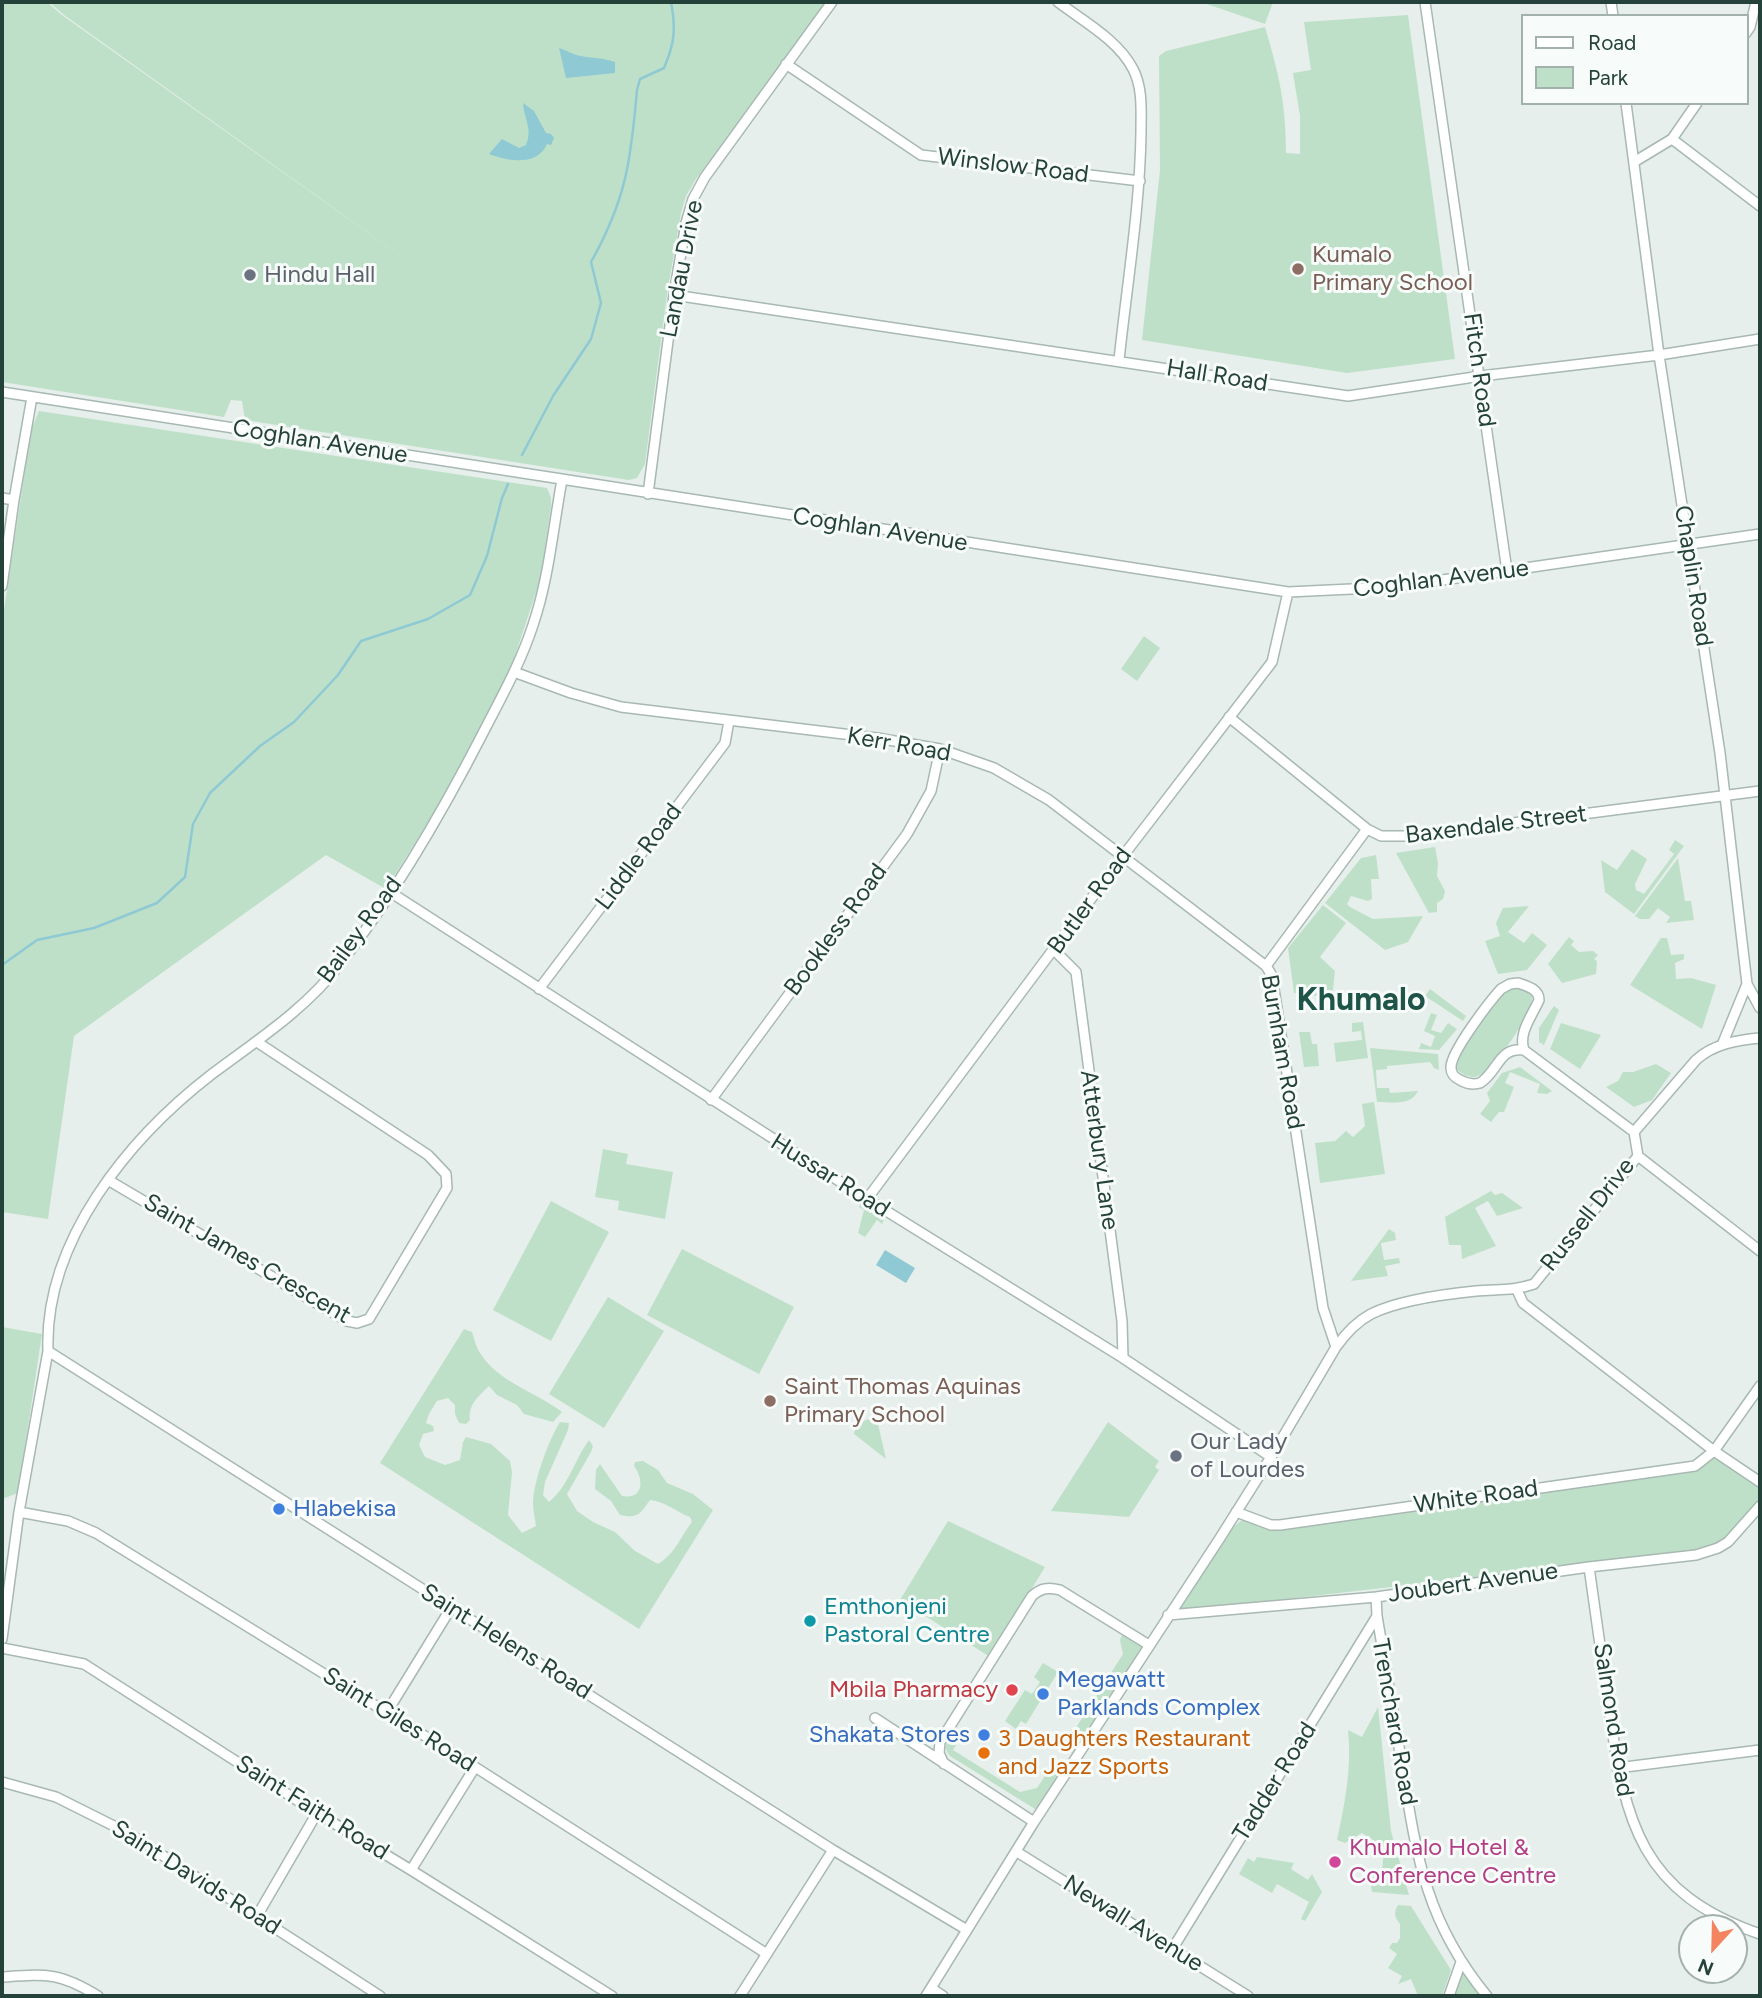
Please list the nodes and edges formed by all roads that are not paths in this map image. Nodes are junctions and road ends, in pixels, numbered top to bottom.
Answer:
1 (832, 2) edge
2 (1058, 2) edge
3 (1425, 2) edge
4 (1757, 3) edge
5 (1748, 30) edge
6 (786, 64) junction
7 (1626, 105) edge
8 (1696, 105) edge
9 (1672, 139) junction
10 (1634, 162) junction
11 (1140, 181) junction
12 (1760, 206) edge
13 (674, 295) junction
14 (1760, 339) edge
15 (1659, 355) junction
16 (1119, 360) junction
17 (1481, 376) junction
18 (2, 393) edge
19 (32, 397) junction
20 (562, 480) junction
21 (648, 494) junction
22 (2, 498) edge
23 (14, 500) junction
24 (1760, 534) edge
25 (1688, 544) junction
26 (1507, 571) junction
27 (2, 586) edge
28 (1288, 592) junction
29 (514, 671) junction
30 (1229, 718) junction
31 (729, 721) junction
32 (940, 749) junction
33 (1760, 791) edge
34 (1726, 796) junction
35 (1367, 829) junction
36 (1123, 856) junction
37 (390, 892) junction
38 (1054, 950) junction
39 (1266, 965) junction
40 (1747, 984) junction
41 (539, 989) junction
42 (1760, 1008) edge
43 (1760, 1038) edge
44 (257, 1042) junction
45 (1719, 1046) junction
46 (1524, 1050) junction
47 (711, 1100) junction
48 (1634, 1132) junction
49 (1637, 1156) junction
50 (108, 1180) junction
51 (867, 1199) junction
52 (1760, 1251) edge
53 (1517, 1290) junction
54 (1336, 1347) junction
55 (48, 1350) junction
56 (1123, 1358) junction
57 (1760, 1386) edge
58 (1714, 1451) junction
59 (1271, 1457) junction
60 (1760, 1482) edge
61 (1760, 1506) edge
62 (19, 1512) junction
63 (1236, 1513) junction
64 (1589, 1567) junction
65 (1376, 1597) junction
66 (452, 1608) junction
67 (1168, 1615) junction
68 (1377, 1616) junction
69 (2, 1639) edge
70 (1149, 1645) junction
71 (2, 1648) edge
72 (387, 1713) junction
73 (874, 1718) dead end
74 (1760, 1750) edge
75 (944, 1763) junction
76 (475, 1767) junction
77 (1617, 1768) junction
78 (2, 1782) edge
79 (317, 1813) junction
80 (1034, 1822) junction
81 (833, 1850) junction
82 (1017, 1852) junction
83 (411, 1870) junction
84 (257, 1916) junction
85 (967, 1930) junction
86 (1760, 1934) edge
87 (1173, 1948) junction
88 (767, 1954) junction
89 (1461, 1962) junction
90 (2, 1977) edge
91 (928, 1992) edge
92 (98, 1996) edge
93 (380, 1996) edge
94 (611, 1996) edge
95 (740, 1996) edge
96 (943, 1996) edge
97 (1248, 1996) edge
98 (1449, 1996) edge
99 (1487, 1996) edge

1 - 6 street, Landau Drive
2 - 11 street
3 - 17 street, Fitch Road
4 - 5 street
6 - 11 street, Winslow Road
6 - 13 street, Landau Drive
7 - 10 street, Chaplin Road
8 - 9 street
9 - 10 street
9 - 12 street
10 - 15 street, Chaplin Road
11 - 16 street
13 - 16 street, Hall Road
13 - 21 street, Landau Drive
14 - 15 street, Hall Road
15 - 17 street, Hall Road
15 - 25 street, Chaplin Road
16 - 17 street, Hall Road
17 - 26 street, Fitch Road
18 - 19 street, Coghlan Avenue
19 - 20 street, Coghlan Avenue
19 - 23 street
20 - 21 street, Coghlan Avenue
20 - 29 street, Bailey Road
21 - 28 street, Coghlan Avenue
22 - 23 street
23 - 27 street
24 - 25 street, Coghlan Avenue
25 - 26 street, Coghlan Avenue
25 - 34 street, Chaplin Road
26 - 28 street, Coghlan Avenue
28 - 30 street, Butler Road
29 - 31 street, Kerr Road
29 - 37 street, Bailey Road
30 - 35 street, Baxendale Street
30 - 36 street, Butler Road
31 - 32 street, Kerr Road
31 - 41 street, Liddle Road
32 - 36 street, Kerr Road
32 - 47 street, Bookless Road
33 - 34 street, Baxendale Street
34 - 35 street, Baxendale Street
34 - 40 street, Chaplin Road
35 - 39 street, Burnham Road
36 - 38 street, Butler Road
36 - 39 street, Kerr Road
37 - 41 street, Hussar Road
37 - 44 street, Bailey Road
38 - 51 street, Butler Road
38 - 56 street, Atterbury Lane
39 - 54 street, Burnham Road
40 - 42 street
40 - 45 street, Chaplin Road
41 - 47 street, Hussar Road
43 - 45 street
44 - 50 street, Bailey Road
44 - 50 street, Saint James Crescent
45 - 48 street, Russell Drive
46 - 46 street
46 - 48 street
47 - 51 street, Hussar Road
48 - 49 street, Russell Drive
49 - 52 street
49 - 53 street, Russell Drive
50 - 55 street, Bailey Road
51 - 56 street, Hussar Road
53 - 54 street, Russell Drive
53 - 58 street
54 - 59 street, Russell Drive
55 - 62 street, Bailey Road
55 - 66 street, Saint Helens Road
56 - 59 street, Hussar Road
57 - 58 street
58 - 60 street
58 - 63 street, White Road
59 - 63 street, Russell Drive
61 - 64 street, Joubert Avenue
62 - 69 street, Bailey Road
62 - 72 street, Saint Giles Road
63 - 67 street, Russell Drive
64 - 65 street, Joubert Avenue
64 - 77 street, Salmond Road
65 - 67 street, Joubert Avenue
65 - 68 street, Trenchard Road
66 - 72 street
66 - 81 street, Saint Helens Road
67 - 70 street, Russell Drive
68 - 87 street, Tadder Road
68 - 89 street, Trenchard Road
70 - 75 street
70 - 80 street, Russell Drive
71 - 79 street, Saint Faith Road
72 - 76 street, Saint Giles Road
73 - 75 street
74 - 77 street
75 - 80 street
76 - 83 street
76 - 88 street, Saint Giles Road
77 - 86 street, Salmond Road
78 - 84 street, Saint Davids Road
79 - 83 street, Saint Faith Road
79 - 84 street
80 - 82 street, Russell Drive
81 - 85 street, Saint Helens Road
81 - 88 street
82 - 85 street, Russell Drive
82 - 87 street, Newall Avenue
83 - 94 street, Saint Faith Road
84 - 93 street, Saint Davids Road
85 - 91 street, Russell Drive
87 - 97 street, Newall Avenue
88 - 95 street
89 - 98 street
89 - 99 street, Trenchard Road
90 - 92 street
91 - 96 street

